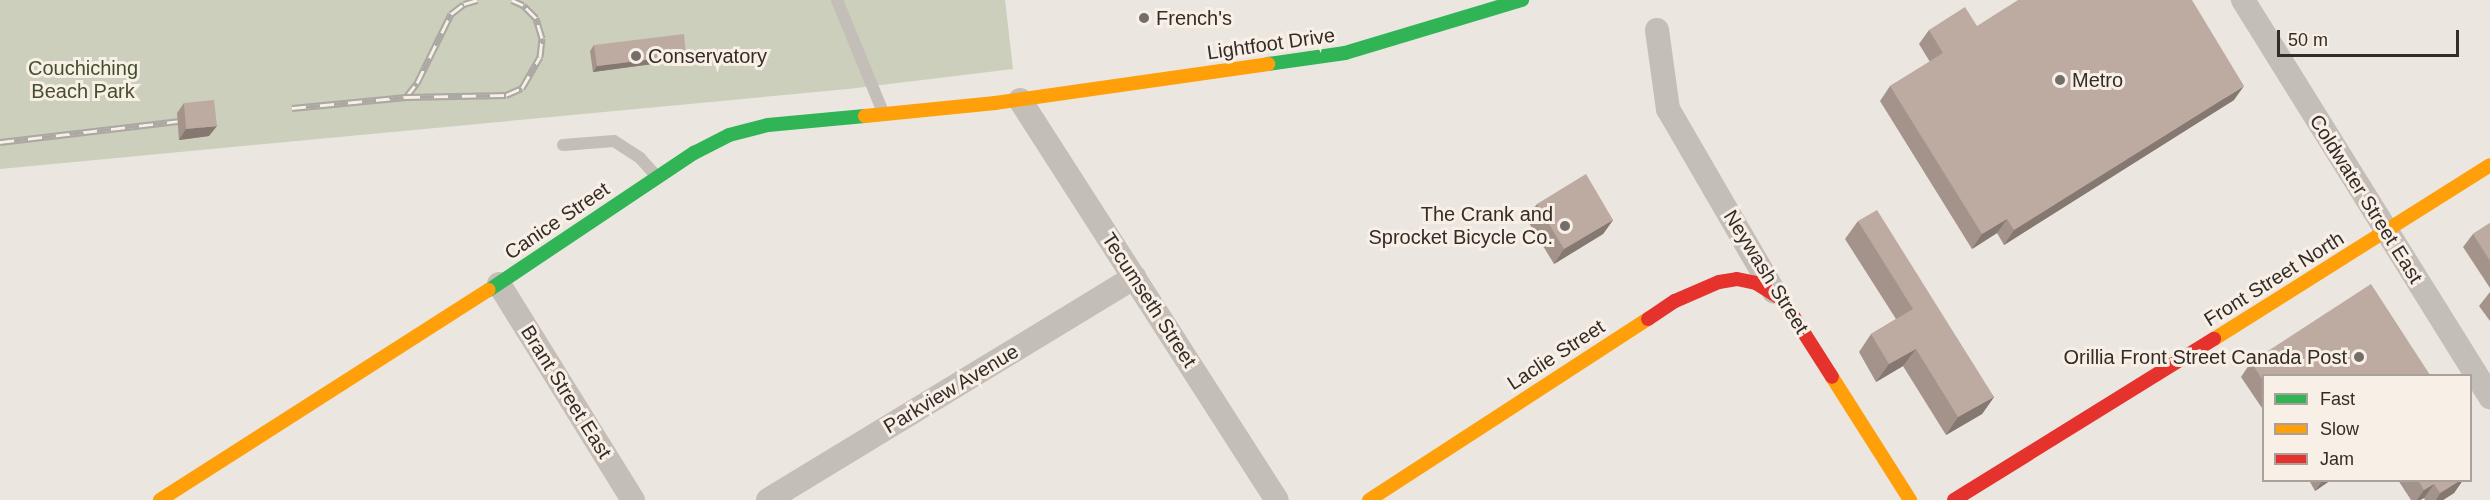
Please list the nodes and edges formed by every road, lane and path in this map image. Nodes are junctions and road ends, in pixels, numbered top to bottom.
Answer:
1 (837, 0) edge
2 (1522, 0) edge
3 (2243, 0) edge
4 (1657, 30) dead end
5 (1020, 100) junction
6 (884, 116) junction
7 (563, 145) dead end
8 (2490, 165) edge
9 (658, 177) junction
10 (2388, 232) junction
11 (1135, 278) junction
12 (499, 284) junction
13 (1774, 292) junction
14 (2490, 397) edge
15 (160, 500) edge
16 (633, 500) edge
17 (768, 500) edge
18 (1277, 500) edge
19 (1369, 500) edge
20 (1910, 500) edge
21 (1954, 500) edge

1 - 6 lane
2 - 5 street, Lightfoot Drive
3 - 10 street, Coldwater Street East
4 - 13 street, Neywash Street
5 - 6 street, Canice Street
5 - 11 street, Tecumseth Street
6 - 9 street, Canice Street
7 - 9 lane
8 - 10 street, Front Street North
9 - 12 street, Canice Street
10 - 14 street, Coldwater Street East
10 - 21 street, Front Street North
11 - 17 street, Parkview Avenue
11 - 18 street, Tecumseth Street
12 - 15 street, Canice Street
12 - 16 street, Brant Street East
13 - 19 street, Laclie Street
13 - 20 street, Neywash Street

